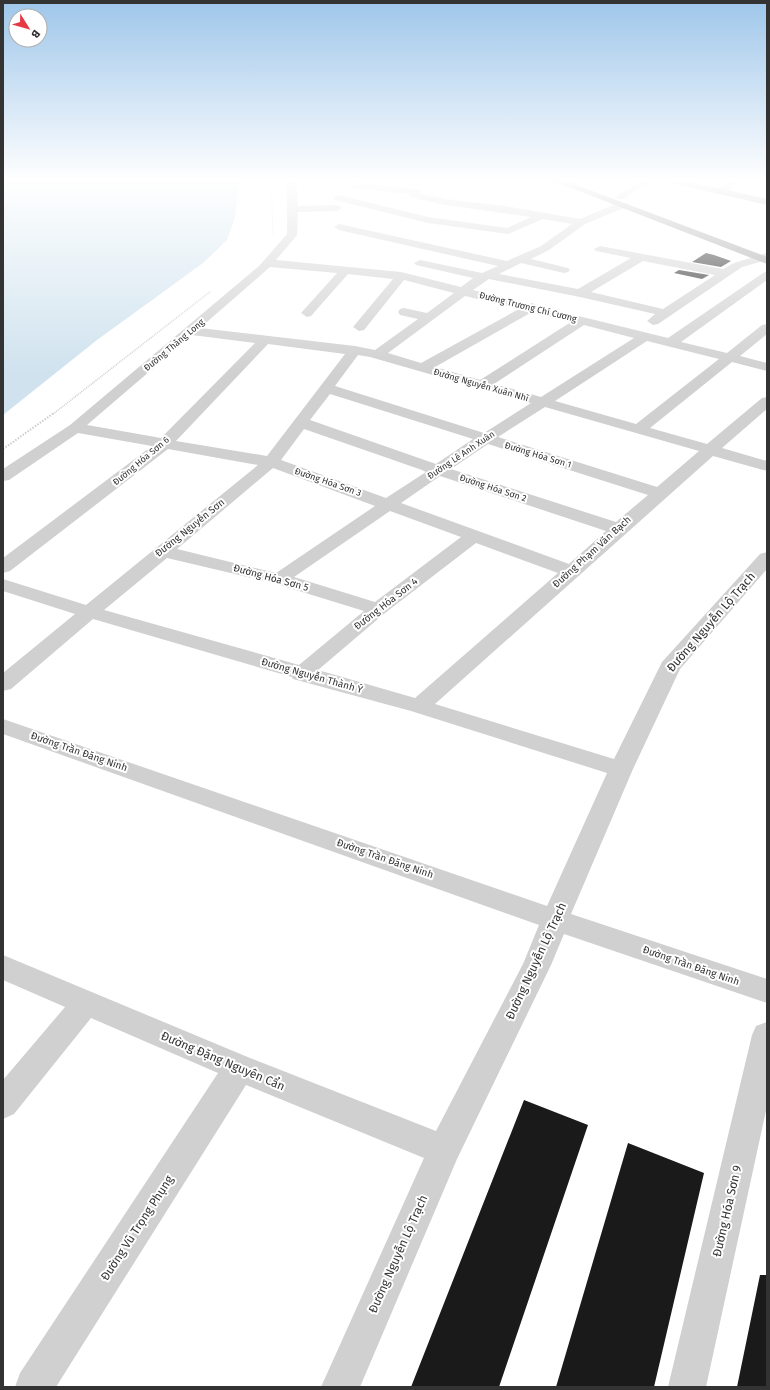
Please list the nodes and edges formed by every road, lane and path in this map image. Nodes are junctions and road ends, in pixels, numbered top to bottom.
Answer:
1 (283, 246) edge
2 (425, 246) edge
3 (548, 246) edge
4 (736, 246) edge
5 (600, 249) dead end
6 (278, 252) junction
7 (294, 254) dead end
8 (640, 257) junction
9 (765, 257) edge
10 (521, 260) junction
11 (268, 263) junction
12 (420, 263) dead end
13 (509, 265) junction
14 (564, 270) dead end
15 (345, 271) junction
16 (724, 273) junction
17 (767, 275) edge
18 (401, 276) junction
19 (485, 276) junction
20 (215, 288) dead end
21 (465, 291) junction
22 (697, 291) junction
23 (580, 293) junction
24 (732, 299) junction
25 (532, 307) junction
26 (404, 312) dead end
27 (307, 313) dead end
28 (665, 313) junction
29 (430, 317) junction
30 (582, 320) junction
31 (397, 323) dead end
32 (359, 327) dead end
33 (416, 327) junction
34 (767, 328) edge
35 (190, 331) junction
36 (641, 334) junction
37 (265, 340) junction
38 (672, 342) junction
39 (355, 350) junction
40 (377, 355) junction
41 (729, 357) junction
42 (767, 367) edge
43 (422, 368) junction
44 (482, 385) junction
45 (326, 388) junction
46 (767, 401) edge
47 (542, 402) junction
48 (300, 422) junction
49 (75, 428) junction
50 (638, 430) junction
51 (486, 438) junction
52 (163, 445) junction
53 (3, 449) edge
54 (710, 450) junction
55 (271, 462) junction
56 (767, 466) edge
57 (439, 470) junction
58 (3, 476) edge
59 (660, 493) junction
60 (389, 504) junction
61 (618, 529) junction
62 (474, 536) junction
63 (162, 551) junction
64 (767, 558) edge
65 (3, 567) edge
66 (571, 571) junction
67 (279, 579) junction
68 (3, 585) edge
69 (378, 609) junction
70 (89, 612) junction
71 (301, 674) junction
72 (3, 684) edge
73 (418, 706) junction
74 (3, 726) edge
75 (621, 769) junction
76 (557, 919) junction
77 (3, 967) edge
78 (767, 991) edge
79 (86, 1003) junction
80 (767, 1036) edge
81 (239, 1068) junction
82 (3, 1104) edge
83 (444, 1150) junction
84 (34, 1387) edge
85 (340, 1387) edge
86 (687, 1387) edge

1 - 6 street, Đường Thăng Long
2 - 13 street
3 - 10 street
4 - 9 highway
5 - 8 street
6 - 7 street
6 - 11 street, Đường Thăng Long
8 - 16 street
8 - 23 street
9 - 16 street
10 - 13 street
10 - 14 street
11 - 15 street, Đường Trương Chí Cương
11 - 35 street, Đường Thăng Long
12 - 19 street
13 - 19 street
15 - 18 street, Đường Trương Chí Cương
15 - 27 street
16 - 22 street
17 - 24 street
18 - 21 street, Đường Trương Chí Cương
18 - 32 street
19 - 21 street
19 - 23 street
20 - 53 path
21 - 25 street, Đường Trương Chí Cương
21 - 29 street
22 - 24 street
22 - 28 street
23 - 28 street
24 - 38 street
25 - 30 street, Đường Trương Chí Cương
25 - 43 street
26 - 29 street
28 - 36 street
29 - 33 street
30 - 36 street, Đường Trương Chí Cương
30 - 44 street
31 - 33 street
33 - 40 street
34 - 41 street
35 - 37 street, Đường Nguyễn Xuân Nhĩ
35 - 49 street, Đường Thăng Long
36 - 38 street, Đường Trương Chí Cương
36 - 47 street, Đường Lê Anh Xuân
37 - 39 street, Đường Nguyễn Xuân Nhĩ
37 - 52 street, Đường Hóa Sơn 6
38 - 41 street, Đường Trương Chí Cương
39 - 40 street, Đường Nguyễn Xuân Nhĩ
39 - 45 street, Đường Nguyễn Sơn
40 - 43 street, Đường Nguyễn Xuân Nhĩ
41 - 42 street, Đường Trương Chí Cương
41 - 50 street
43 - 44 street, Đường Nguyễn Xuân Nhĩ
44 - 47 street, Đường Nguyễn Xuân Nhĩ
45 - 48 street, Đường Nguyễn Sơn
45 - 51 street, Đường Hóa Sơn 1
46 - 54 street, Đường Phạm Văn Bạch
47 - 50 street, Đường Nguyễn Xuân Nhĩ
47 - 51 street, Đường Lê Anh Xuân
48 - 55 street, Đường Nguyễn Sơn
48 - 57 street, Đường Hóa Sơn 2
49 - 52 street, Đường Hóa Sơn 3
49 - 58 street, Đường Thăng Long
50 - 54 street, Đường Nguyễn Xuân Nhĩ
51 - 57 street, Đường Lê Anh Xuân
51 - 59 street, Đường Hóa Sơn 1
52 - 55 street, Đường Hóa Sơn 3
52 - 65 street, Đường Hóa Sơn 6
54 - 56 street, Đường Nguyễn Xuân Nhĩ
54 - 59 street, Đường Phạm Văn Bạch
55 - 60 street, Đường Hóa Sơn 3
55 - 63 street, Đường Nguyễn Sơn
57 - 60 street, Đường Lê Anh Xuân
57 - 61 street, Đường Hóa Sơn 2
59 - 61 street, Đường Phạm Văn Bạch
60 - 62 street, Đường Hóa Sơn 3
60 - 67 street, Đường Lê Anh Xuân
61 - 66 street, Đường Phạm Văn Bạch
62 - 66 street, Đường Hóa Sơn 3
62 - 69 street, Đường Hóa Sơn 4
63 - 67 street, Đường Hóa Sơn 5
63 - 70 street, Đường Nguyễn Sơn
64 - 75 street, Đường Nguyễn Lộ Trạch
66 - 73 street, Đường Phạm Văn Bạch
67 - 69 street, Đường Hóa Sơn 5
68 - 70 street, Đường Nguyễn Thành Ý
69 - 71 street, Đường Hóa Sơn 4
70 - 71 street, Đường Nguyễn Thành Ý
70 - 72 street, Đường Nguyễn Sơn
71 - 73 street, Đường Nguyễn Thành Ý
73 - 75 street, Đường Nguyễn Thành Ý
74 - 76 street, Đường Trần Đăng Ninh
75 - 76 street, Đường Nguyễn Lộ Trạch
76 - 78 street, Đường Trần Đăng Ninh
76 - 83 street, Đường Nguyễn Lộ Trạch
77 - 79 street, Đường Đặng Nguyên Cẩn
79 - 81 street, Đường Đặng Nguyên Cẩn
79 - 82 street
80 - 86 street, Đường Hóa Sơn 9
81 - 83 street, Đường Đặng Nguyên Cẩn
81 - 84 street, Đường Vũ Trọng Phụng
83 - 85 street, Đường Nguyễn Lộ Trạch

